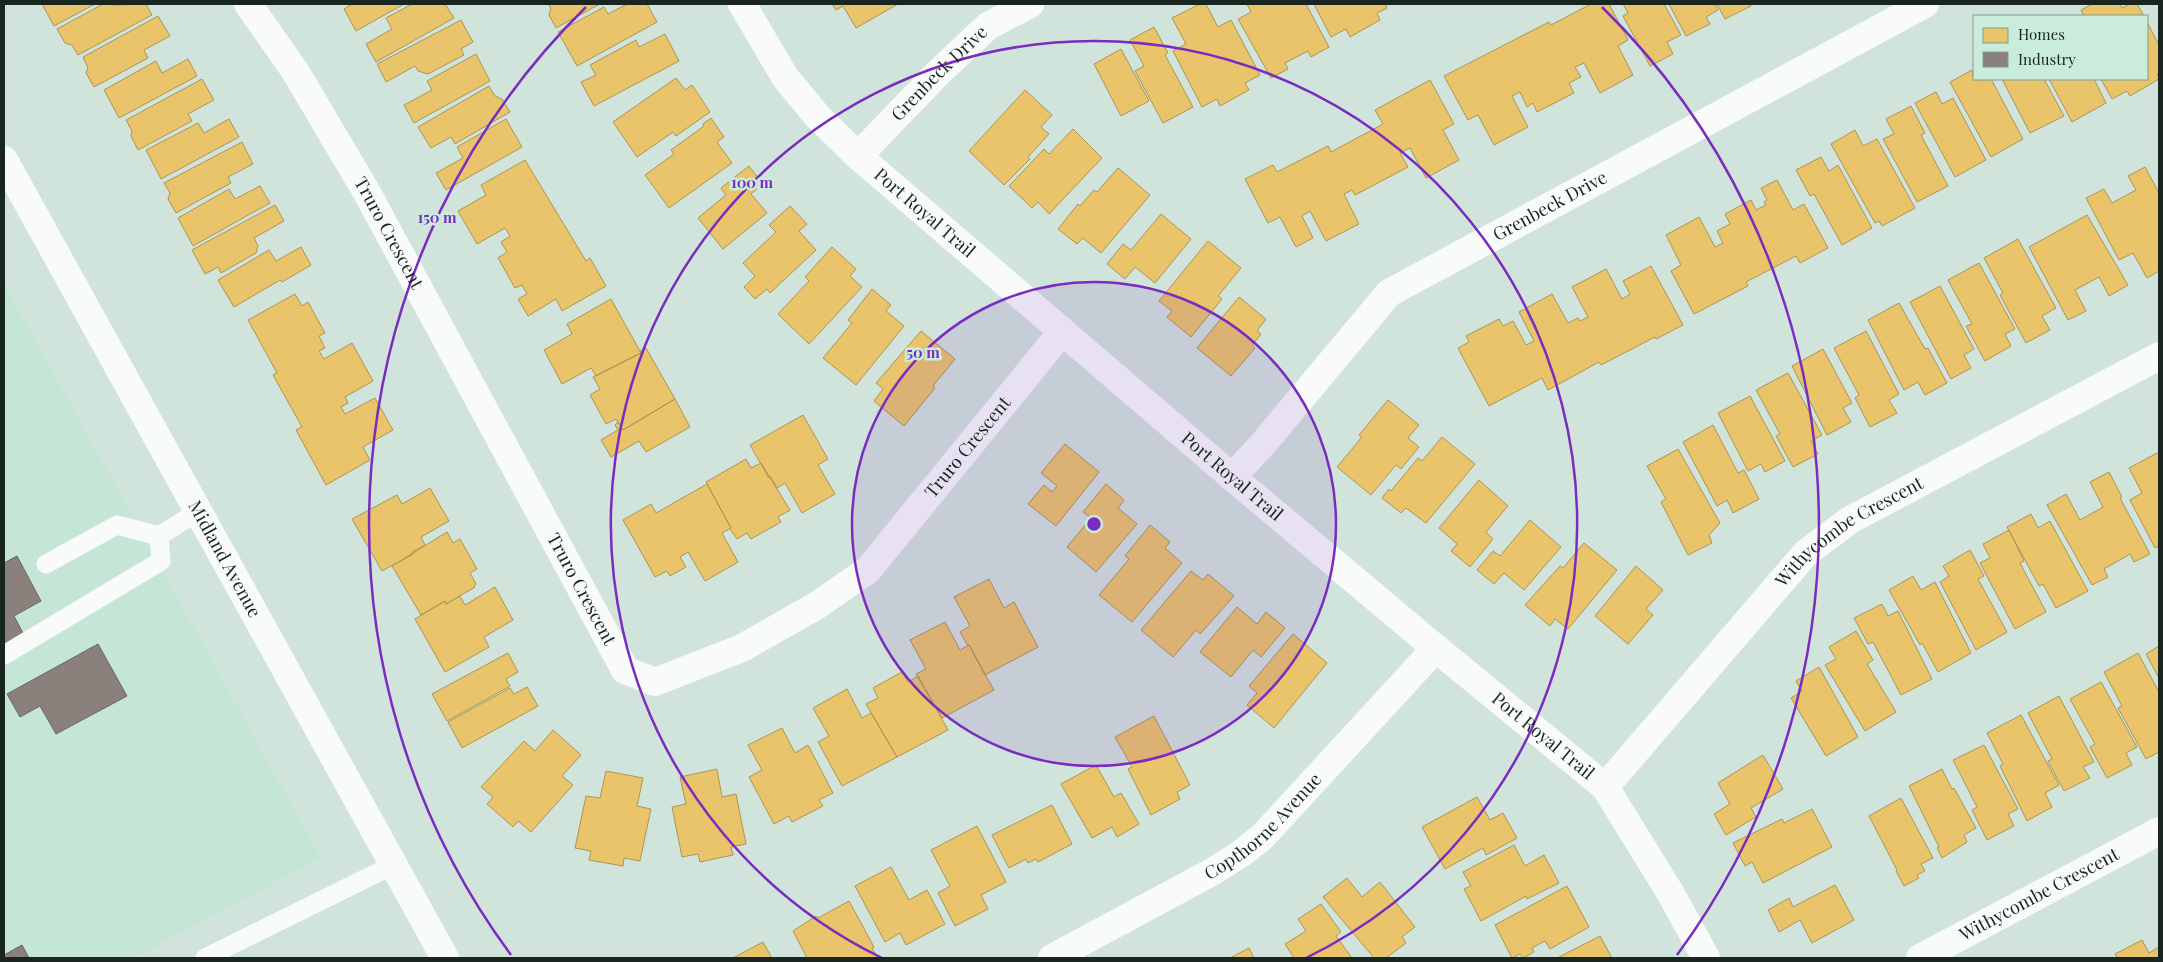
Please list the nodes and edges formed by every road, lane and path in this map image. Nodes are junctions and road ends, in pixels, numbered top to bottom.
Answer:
1 (248, 4) edge
2 (742, 4) edge
3 (1030, 4) edge
4 (1925, 4) edge
5 (858, 156) junction
6 (4, 160) edge
7 (1062, 333) junction
8 (2159, 356) edge
9 (1232, 477) junction
10 (199, 511) junction
11 (159, 536) junction
12 (46, 564) dead end
13 (1436, 648) junction
14 (4, 655) edge
15 (1605, 787) junction
16 (2159, 831) edge
17 (393, 865) junction
18 (206, 958) edge
19 (445, 958) edge
20 (1052, 958) edge
21 (1706, 958) edge
22 (1920, 958) edge

1 - 7 street, Truro Crescent
2 - 5 street, Port Royal Trail
3 - 5 street, Grenbeck Drive
4 - 9 street, Grenbeck Drive
5 - 7 street, Port Royal Trail
6 - 10 street, Midland Avenue
7 - 9 street, Port Royal Trail
8 - 15 street, Withycombe Crescent
9 - 13 street, Port Royal Trail
10 - 11 lane
10 - 17 street, Midland Avenue
11 - 12 lane
11 - 14 lane
13 - 15 street, Port Royal Trail
13 - 20 street, Copthorne Avenue
15 - 21 street, Port Royal Trail
16 - 22 street, Withycombe Crescent
17 - 18 lane
17 - 19 street, Midland Avenue

